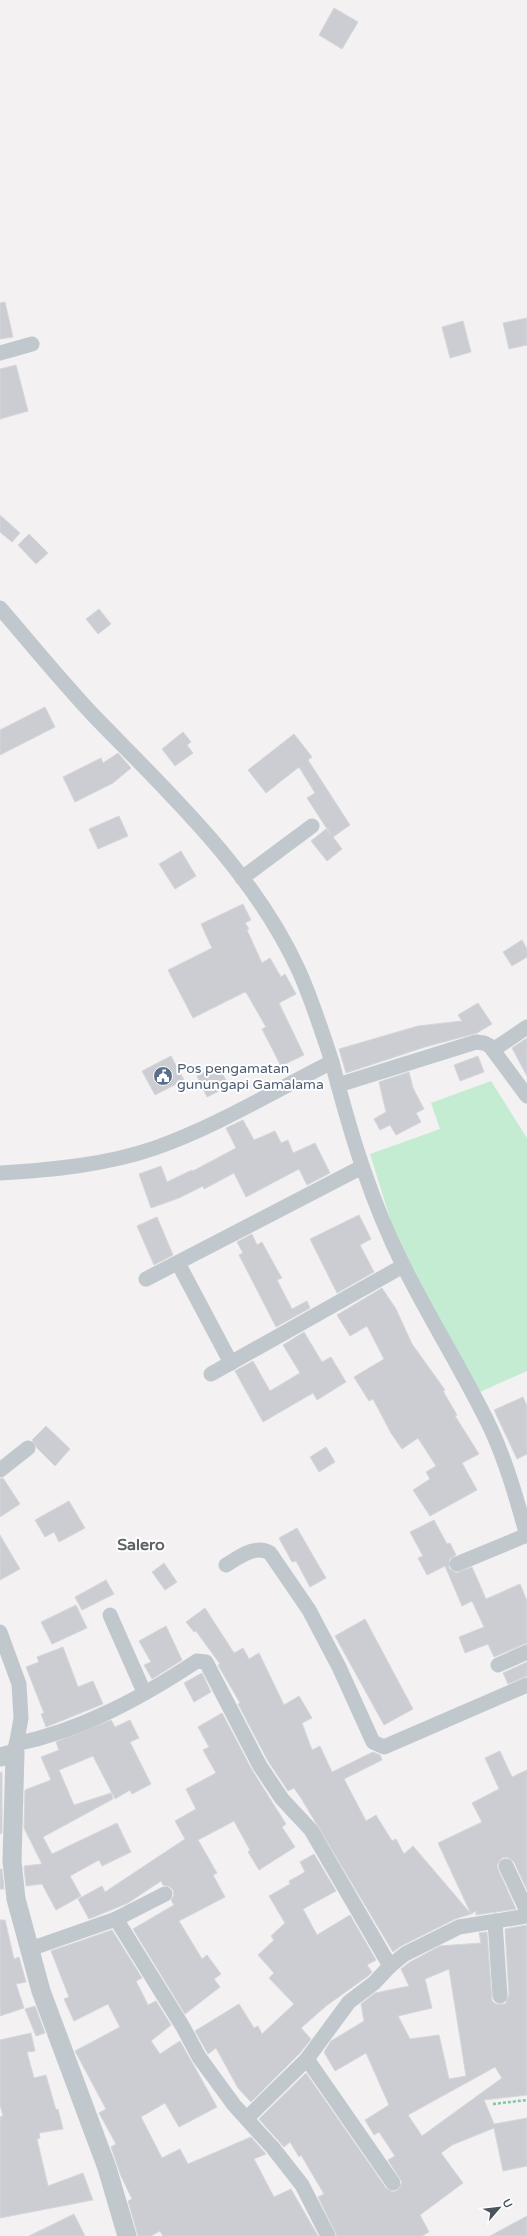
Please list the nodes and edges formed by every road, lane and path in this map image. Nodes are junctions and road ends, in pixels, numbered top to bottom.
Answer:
1 (32, 344) dead end
2 (0, 353) edge
3 (0, 608) edge
4 (312, 826) dead end
5 (242, 878) junction
6 (527, 1027) edge
7 (493, 1050) junction
8 (332, 1062) junction
9 (338, 1085) junction
10 (527, 1096) edge
11 (362, 1167) junction
12 (0, 1173) edge
13 (178, 1263) junction
14 (403, 1266) junction
15 (146, 1279) dead end
16 (232, 1364) junction
17 (211, 1374) dead end
18 (28, 1448) dead end
19 (0, 1470) edge
20 (527, 1536) edge
21 (457, 1564) dead end
22 (226, 1565) dead end
23 (110, 1615) dead end
24 (0, 1632) edge
25 (527, 1652) edge
26 (498, 1665) dead end
27 (527, 1685) edge
28 (144, 1692) junction
29 (10, 1751) edge
30 (506, 1866) dead end
31 (165, 1894) dead end
32 (527, 1911) edge
33 (527, 1916) edge
34 (116, 1919) junction
35 (495, 1922) junction
36 (30, 1949) junction
37 (390, 1966) junction
38 (500, 1996) dead end
39 (307, 2059) junction
40 (527, 2100) edge
41 (493, 2104) dead end
42 (247, 2118) junction
43 (393, 2182) dead end
44 (127, 2236) edge
45 (328, 2236) edge

1 - 2 street
3 - 5 street
4 - 5 street
5 - 8 street
6 - 7 street
7 - 9 street
7 - 10 street
8 - 9 street
8 - 12 street
9 - 11 street
11 - 13 street
11 - 14 street
13 - 15 street
13 - 16 street
14 - 16 street
14 - 20 street
16 - 17 street
18 - 19 street
20 - 21 street
22 - 27 street
23 - 28 street
24 - 29 street
25 - 26 street
28 - 29 street
28 - 37 street
29 - 36 street
30 - 32 street
31 - 34 street
33 - 35 street
34 - 36 street
34 - 42 street
35 - 37 street
35 - 38 street
36 - 44 street
37 - 39 street
39 - 42 street
39 - 43 street
40 - 41 path
42 - 45 street

